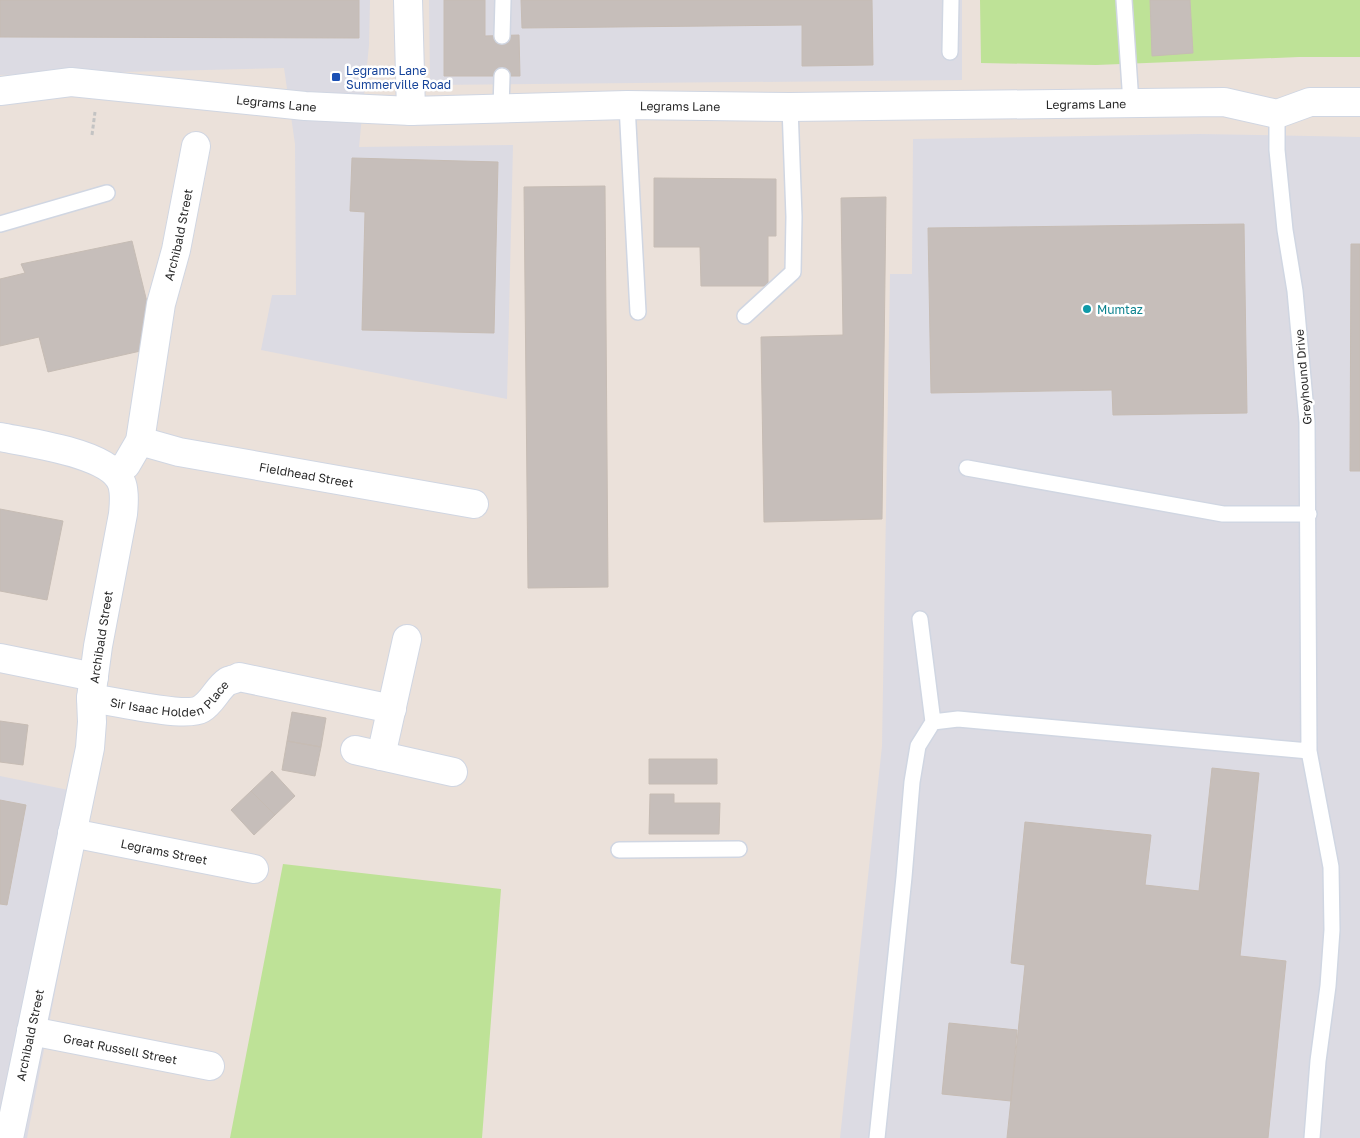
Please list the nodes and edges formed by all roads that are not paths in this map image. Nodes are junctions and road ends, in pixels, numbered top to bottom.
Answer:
1 (408, 0) edge
2 (503, 0) edge
3 (951, 0) edge
4 (1124, 0) edge
5 (502, 36) dead end
6 (950, 52) dead end
7 (502, 76) dead end
8 (0, 91) edge
9 (1360, 102) edge
10 (1131, 103) junction
11 (627, 105) junction
12 (790, 106) junction
13 (501, 108) junction
14 (411, 110) junction
15 (1276, 114) junction
16 (196, 146) dead end
17 (107, 193) dead end
18 (0, 224) edge
19 (638, 312) dead end
20 (745, 316) dead end
21 (0, 437) edge
22 (140, 441) junction
23 (967, 468) dead end
24 (115, 472) junction
25 (474, 504) dead end
26 (1308, 514) junction
27 (920, 618) dead end
28 (407, 639) dead end
29 (0, 658) edge
30 (92, 687) junction
31 (392, 709) junction
32 (933, 722) junction
33 (355, 750) dead end
34 (1309, 752) junction
35 (381, 756) junction
36 (453, 772) dead end
37 (72, 833) junction
38 (739, 849) dead end
39 (620, 850) dead end
40 (254, 868) dead end
41 (31, 1031) junction
42 (210, 1066) dead end
43 (0, 1136) edge
44 (9, 1138) edge
45 (877, 1138) edge
46 (1312, 1138) edge

1 - 14 street
2 - 5 lane
3 - 6 lane
4 - 10 lane
7 - 13 lane
8 - 14 street, Legrams Lane
9 - 15 street
10 - 12 street, Legrams Lane
10 - 15 street, Legrams Lane
11 - 12 street, Legrams Lane
11 - 13 street, Legrams Lane
11 - 19 lane
12 - 20 lane
13 - 14 street, Legrams Lane
15 - 26 lane, Greyhound Drive
16 - 22 street, Archibald Street
17 - 18 lane
21 - 24 street
22 - 24 street, Archibald Street
22 - 25 street, Fieldhead Street
23 - 26 lane
24 - 30 street, Archibald Street
26 - 34 lane, Greyhound Drive
27 - 32 lane
28 - 31 street
29 - 30 street, Sir Isaac Holden Place
30 - 31 street, Sir Isaac Holden Place
30 - 37 street, Archibald Street
31 - 35 street
32 - 34 lane
32 - 45 lane
33 - 35 street
34 - 46 lane, Greyhound Drive
35 - 36 street
37 - 40 street, Legrams Street
37 - 41 street, Archibald Street
38 - 39 lane
41 - 42 street, Great Russell Street
41 - 44 street, Archibald Street
43 - 44 street

